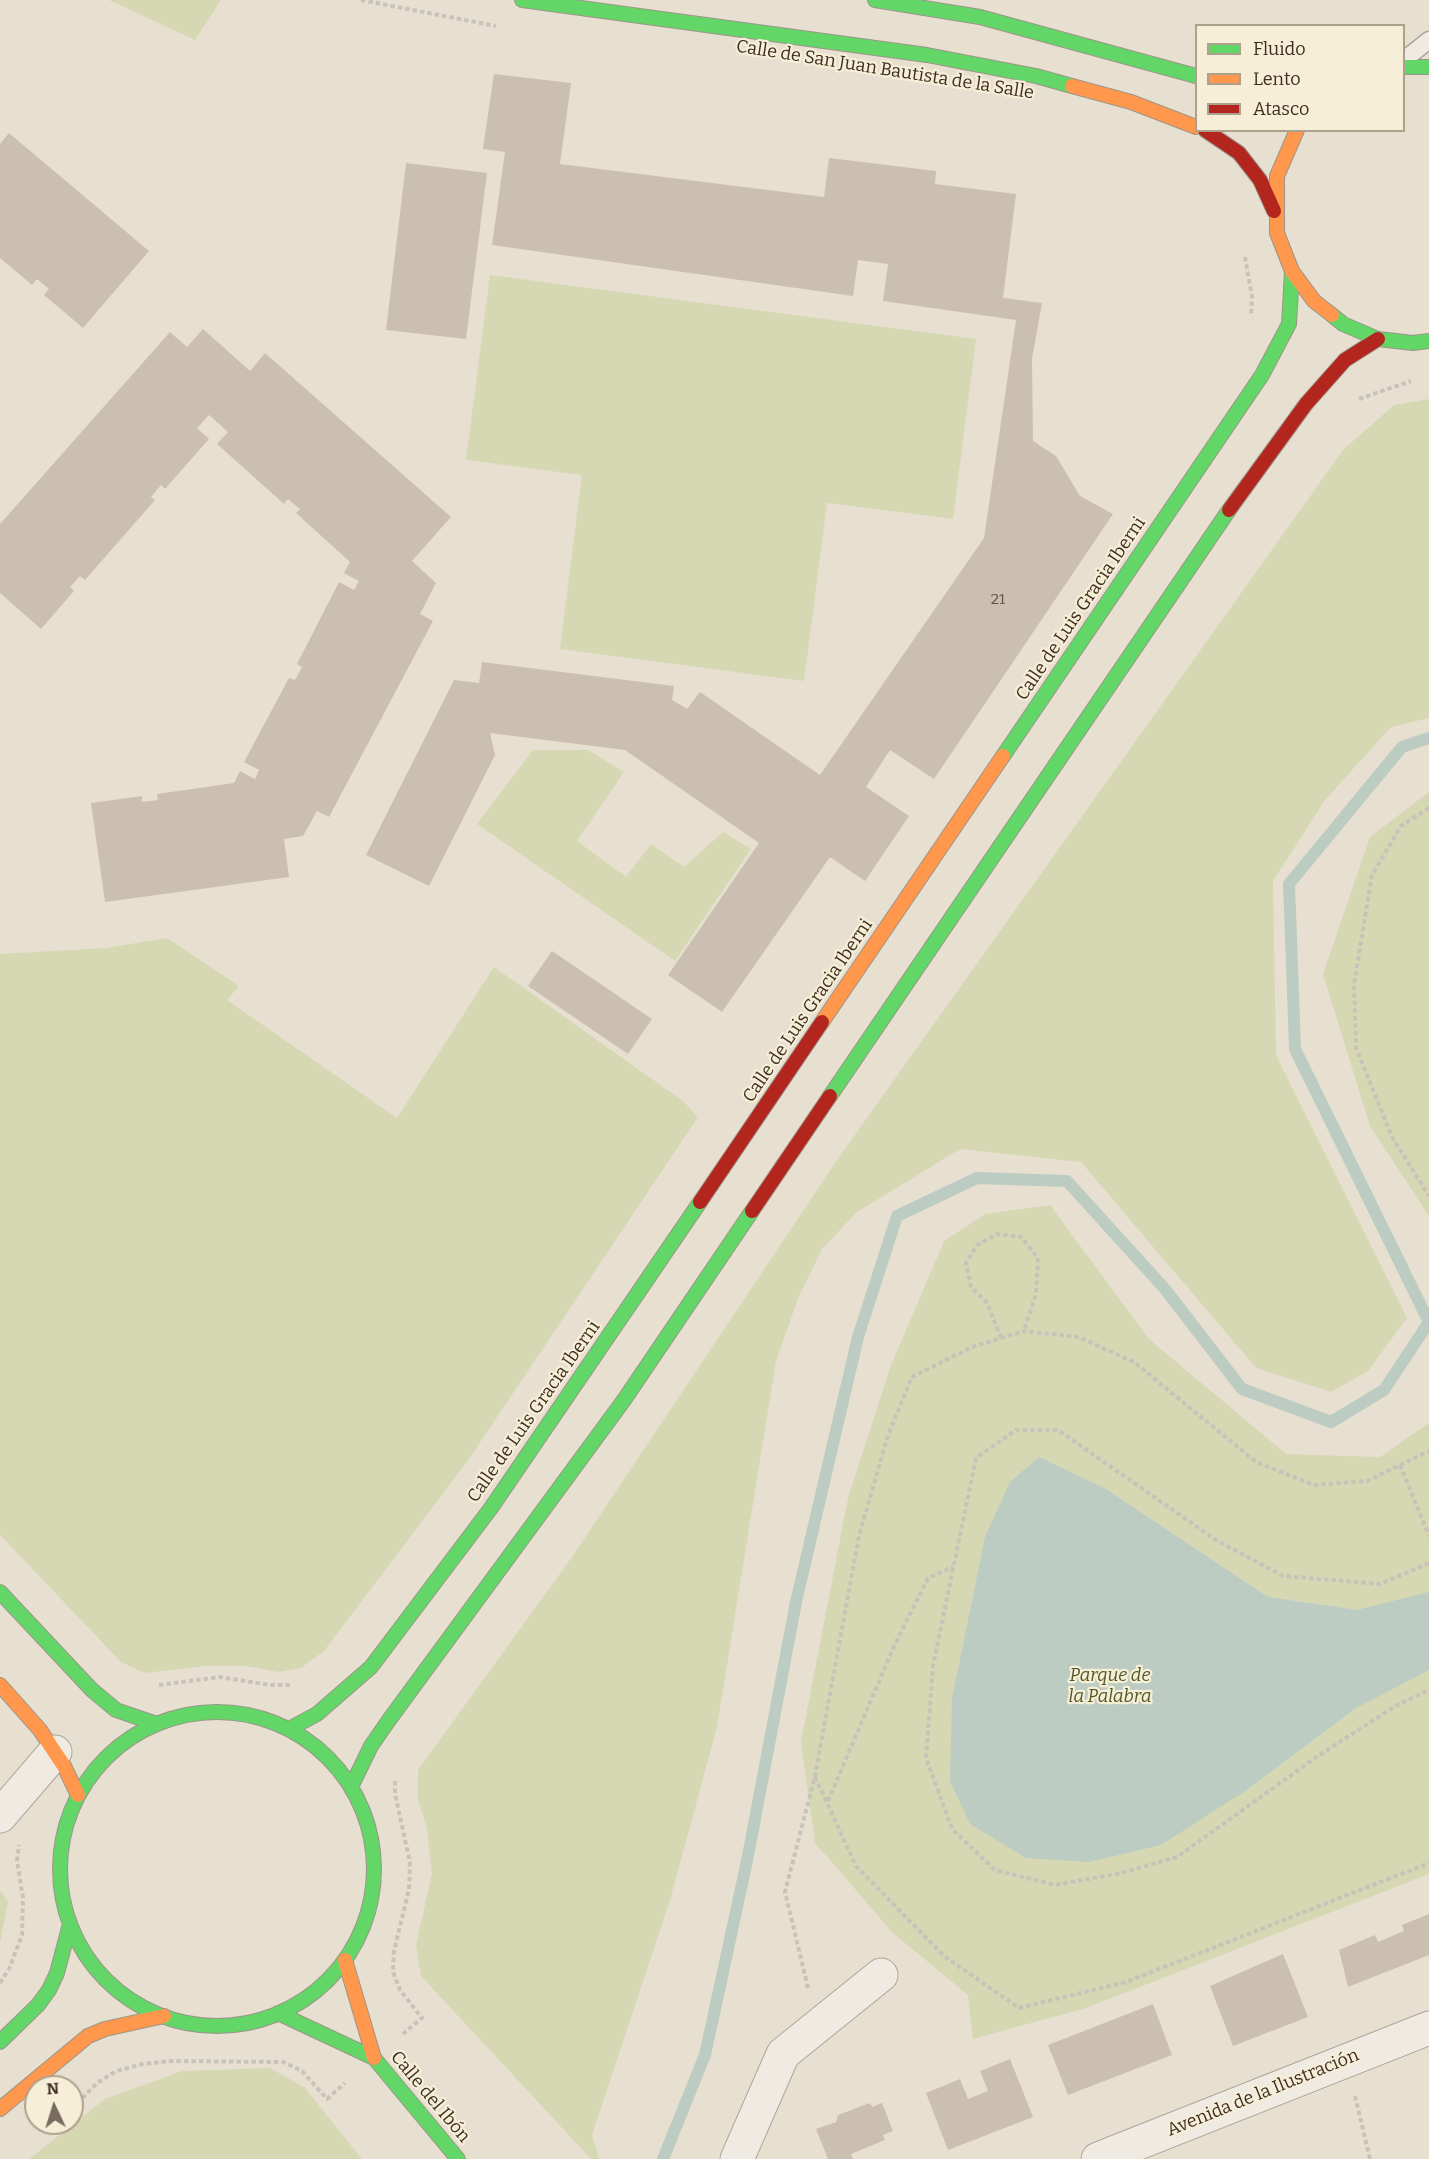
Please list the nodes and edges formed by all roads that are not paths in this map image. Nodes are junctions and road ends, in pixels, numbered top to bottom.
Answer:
1 (522, 0) edge
2 (875, 0) edge
3 (1429, 40) edge
4 (1405, 59) edge
5 (1405, 67) edge
6 (1429, 67) edge
7 (1195, 75) edge
8 (1195, 126) edge
9 (1208, 132) edge
10 (1296, 132) edge
11 (1275, 212) junction
12 (1292, 271) junction
13 (1378, 339) junction
14 (1429, 341) edge
15 (0, 1592) edge
16 (0, 1684) edge
17 (158, 1724) junction
18 (289, 1730) junction
19 (56, 1752) junction
20 (351, 1787) junction
21 (78, 1795) junction
22 (10, 1827) edge
23 (70, 1924) junction
24 (345, 1960) junction
25 (881, 1975) dead end
26 (278, 2013) junction
27 (164, 2016) junction
28 (1429, 2028) edge
29 (0, 2042) edge
30 (374, 2058) junction
31 (0, 2109) edge
32 (458, 2159) edge
33 (737, 2159) edge
34 (1098, 2159) edge

1 - 8 main road, Calle de San Juan Bautista de la Salle
2 - 7 main road
3 - 4 lane
5 - 6 main road
9 - 11 main road
10 - 11 main road
11 - 12 main road
12 - 13 main road
12 - 18 main road, Calle de Luis Gracia Iberni
13 - 14 main road
13 - 20 main road
15 - 17 main road
16 - 19 main road
17 - 18 main road
17 - 21 main road
18 - 20 main road
19 - 21 main road
19 - 22 street
20 - 24 main road
21 - 23 main road
23 - 27 main road
23 - 29 main road
24 - 26 main road
24 - 30 main road, Calle del Ibón
25 - 33 street
26 - 27 main road
26 - 30 main road, Calle del Ibón
27 - 31 main road
28 - 34 street, Avenida de la Ilustración
30 - 32 main road, Calle del Ibón

